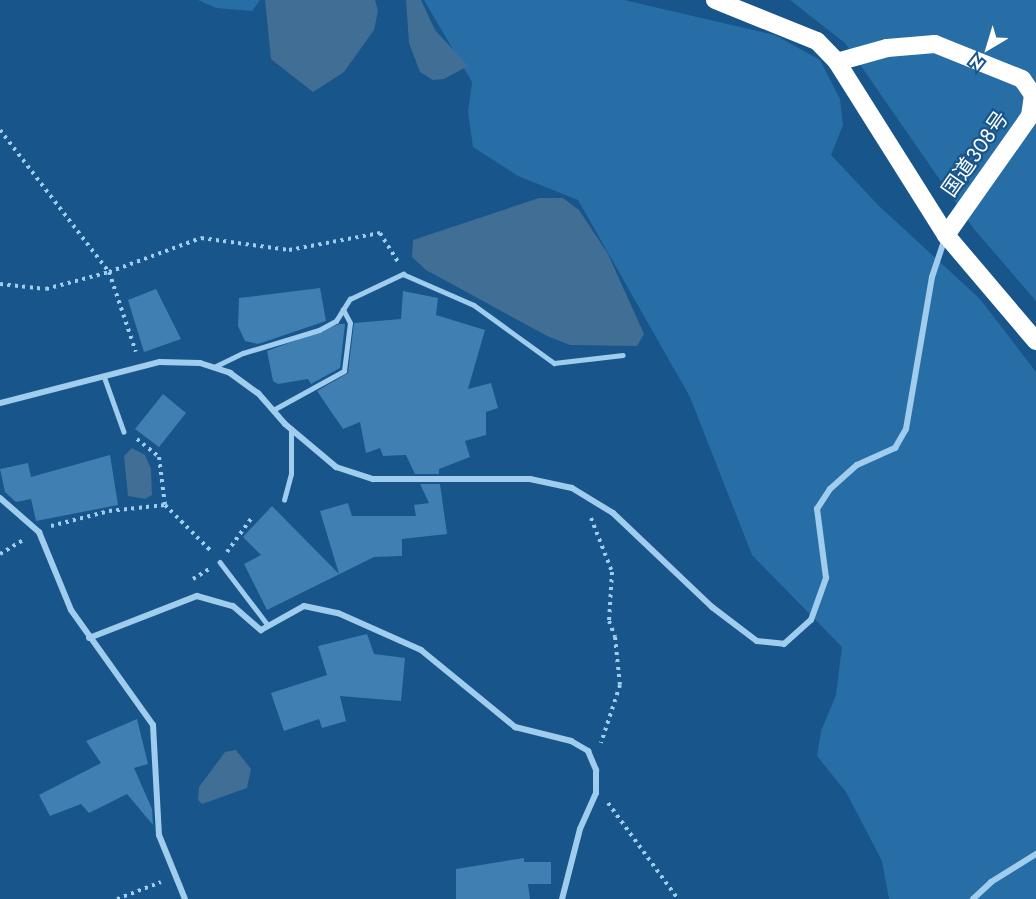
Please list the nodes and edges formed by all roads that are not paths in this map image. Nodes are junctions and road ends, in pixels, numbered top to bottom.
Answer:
1 (715, 0) edge
2 (837, 62) junction
3 (946, 235) junction
4 (343, 310) junction
5 (1036, 341) edge
6 (623, 355) dead end
7 (214, 368) junction
8 (104, 376) junction
9 (0, 403) edge
10 (273, 410) junction
11 (291, 428) junction
12 (124, 432) road end
13 (0, 498) edge
14 (284, 500) dead end
15 (220, 562) road end
16 (268, 625) junction
17 (89, 638) junction
18 (1036, 854) edge
19 (184, 899) edge
20 (562, 899) edge
21 (973, 899) edge

1 - 2 highway, 国道308号
2 - 3 highway, 国道308号
2 - 3 highway, 国道308号
3 - 5 highway, 国道308号
3 - 11 street
4 - 6 lane
4 - 7 lane
4 - 10 lane
7 - 8 street
7 - 10 street
8 - 9 street
8 - 12 lane
10 - 11 street
11 - 14 lane
13 - 17 street
15 - 16 lane
16 - 17 street
16 - 20 street
17 - 19 street
18 - 21 street

